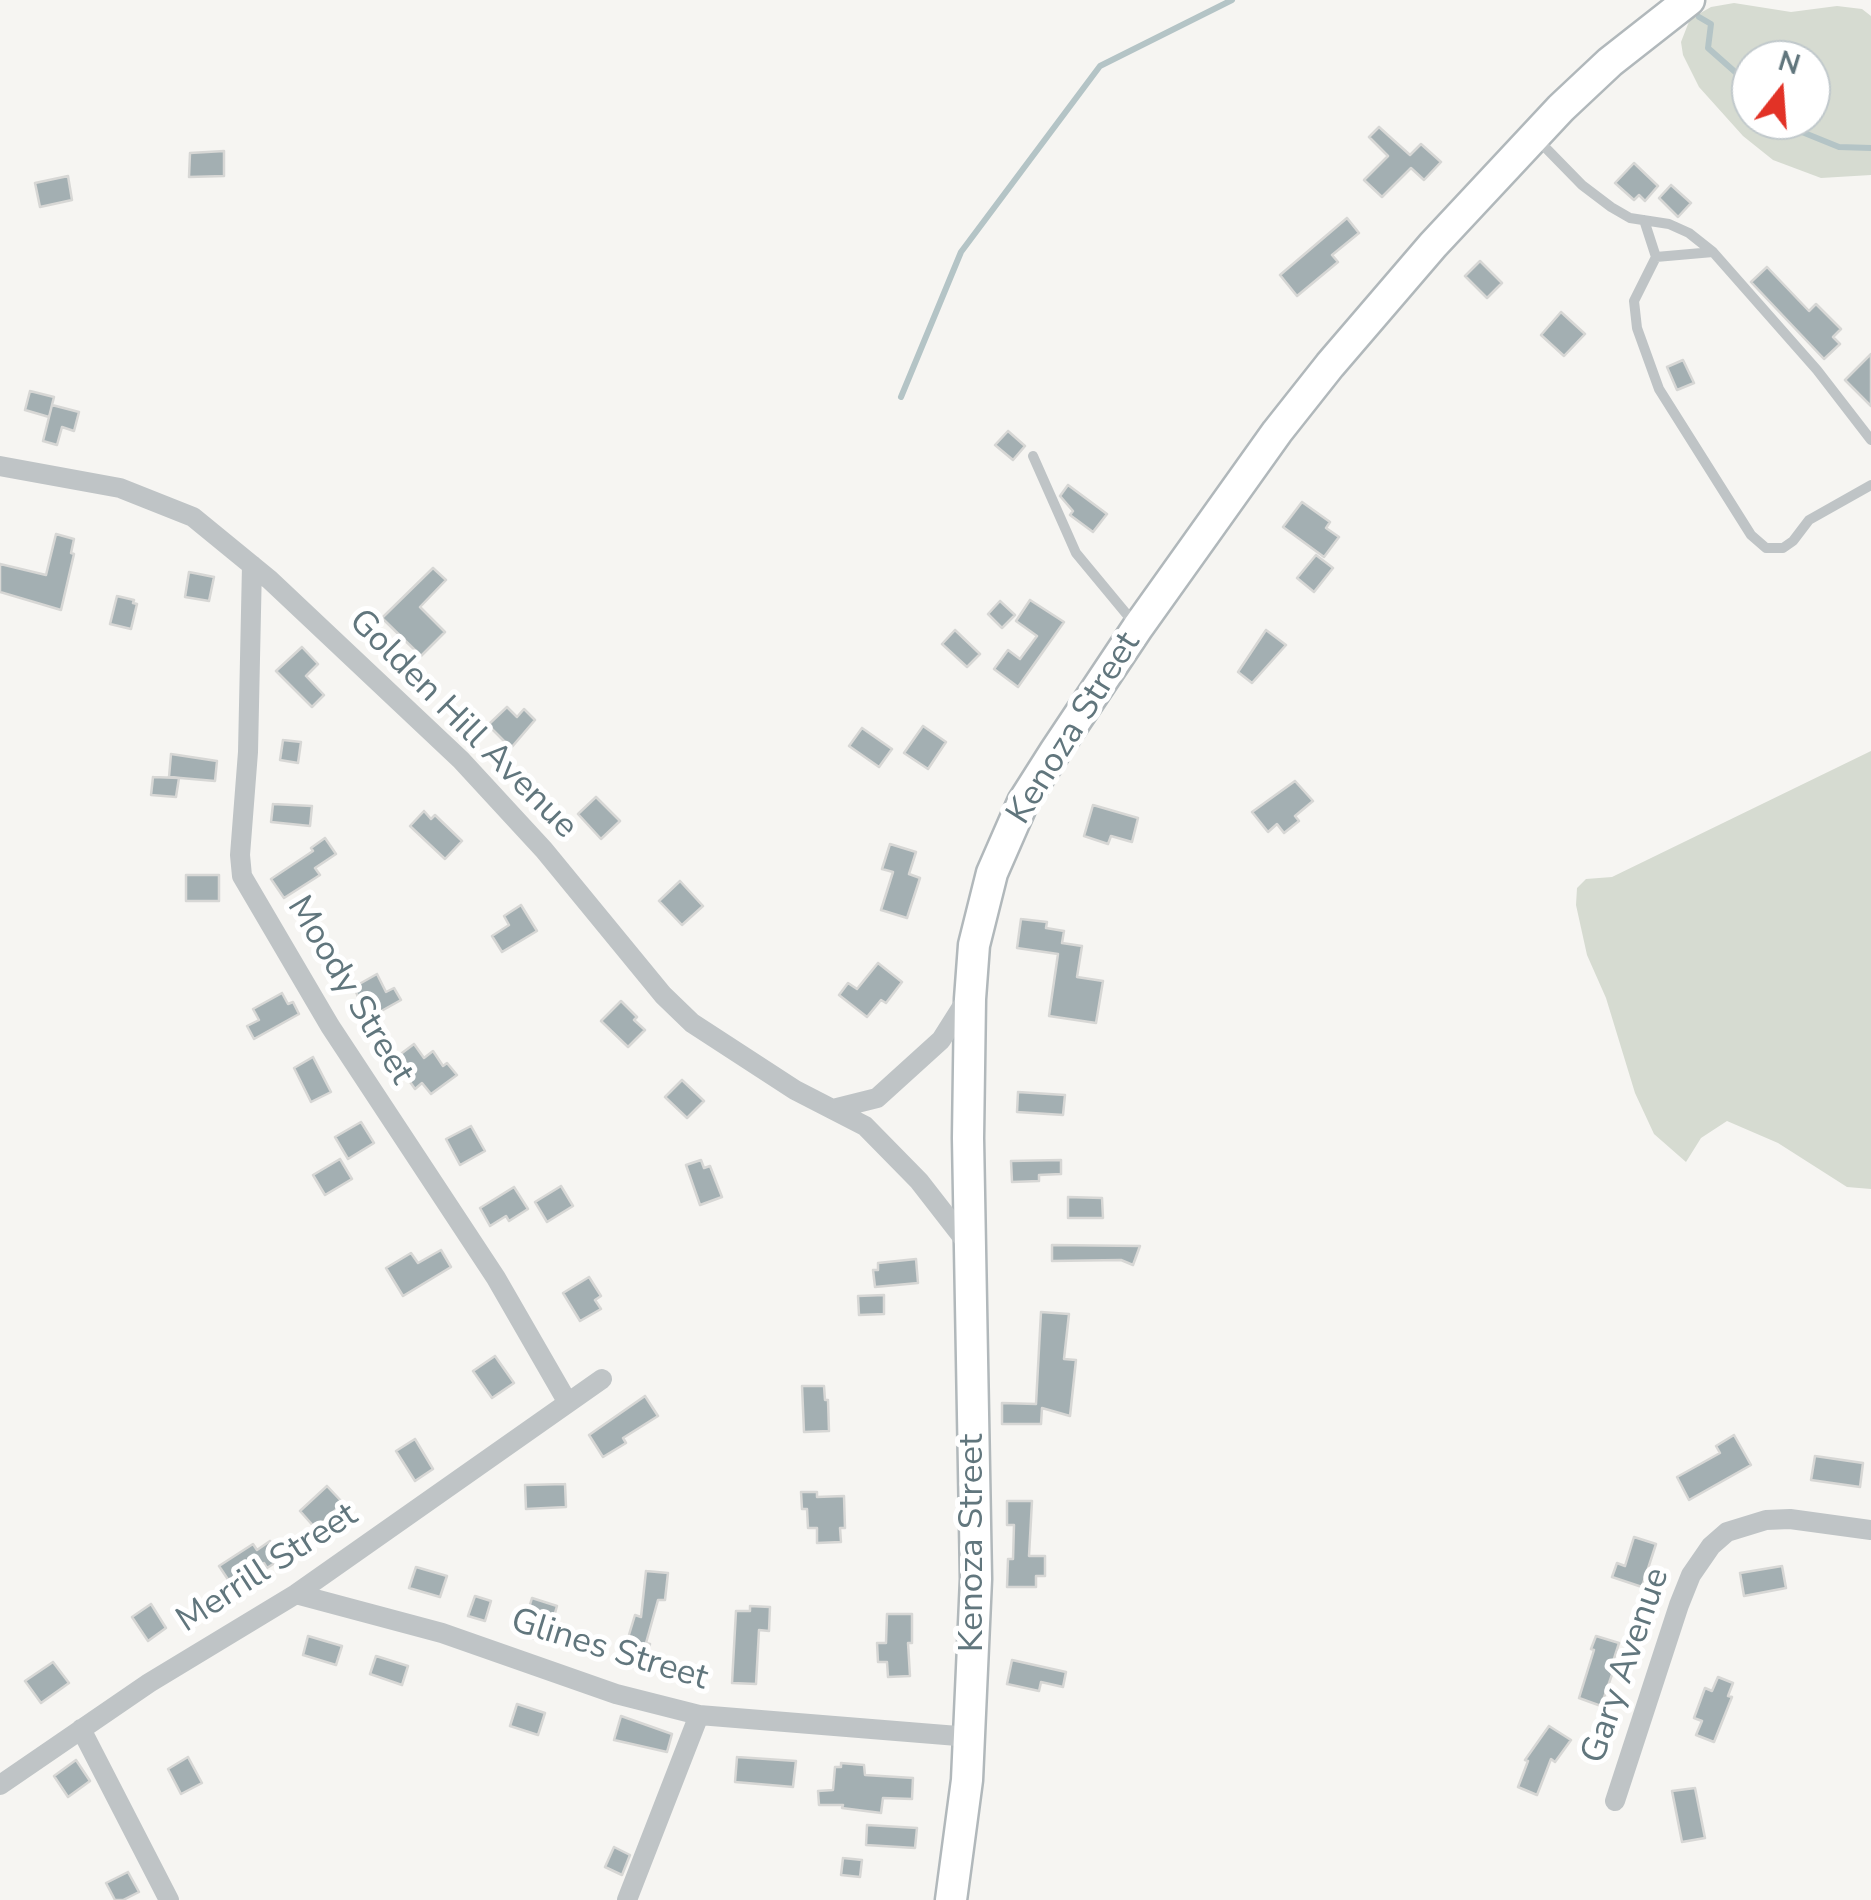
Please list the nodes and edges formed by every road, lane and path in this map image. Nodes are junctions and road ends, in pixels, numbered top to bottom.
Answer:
1 (1689, 0) edge
2 (1534, 136) junction
3 (1644, 220) junction
4 (1714, 252) junction
5 (1656, 258) junction
6 (1871, 440) edge
7 (1034, 456) dead end
8 (0, 466) edge
9 (1871, 485) edge
10 (252, 565) junction
11 (1138, 627) junction
12 (970, 992) junction
13 (833, 1108) junction
14 (970, 1247) junction
15 (602, 1379) dead end
16 (568, 1403) junction
17 (1871, 1530) edge
18 (296, 1594) junction
19 (699, 1715) junction
20 (81, 1730) junction
21 (970, 1737) junction
22 (0, 1786) edge
23 (1614, 1800) dead end
24 (169, 1900) edge
25 (627, 1900) edge
26 (951, 1900) edge

1 - 2 street, Kenoza Street
2 - 3 lane
2 - 11 street, Kenoza Street
3 - 4 lane
3 - 5 lane
4 - 5 lane
4 - 6 lane
5 - 9 lane
7 - 11 lane
8 - 10 street, Golden Hill Avenue
10 - 13 street, Golden Hill Avenue
10 - 16 street, Moody Street
11 - 12 street, Kenoza Street
12 - 13 street
12 - 14 street, Kenoza Street
13 - 14 street, Golden Hill Avenue
14 - 21 street, Kenoza Street
15 - 16 street, Merrill Street
16 - 18 street, Merrill Street
17 - 23 street, Gary Avenue
18 - 19 street, Glines Street
18 - 20 street, Merrill Street
19 - 21 street, Glines Street
19 - 25 street
20 - 22 street, Merrill Street
20 - 24 street
21 - 26 street, Kenoza Street

